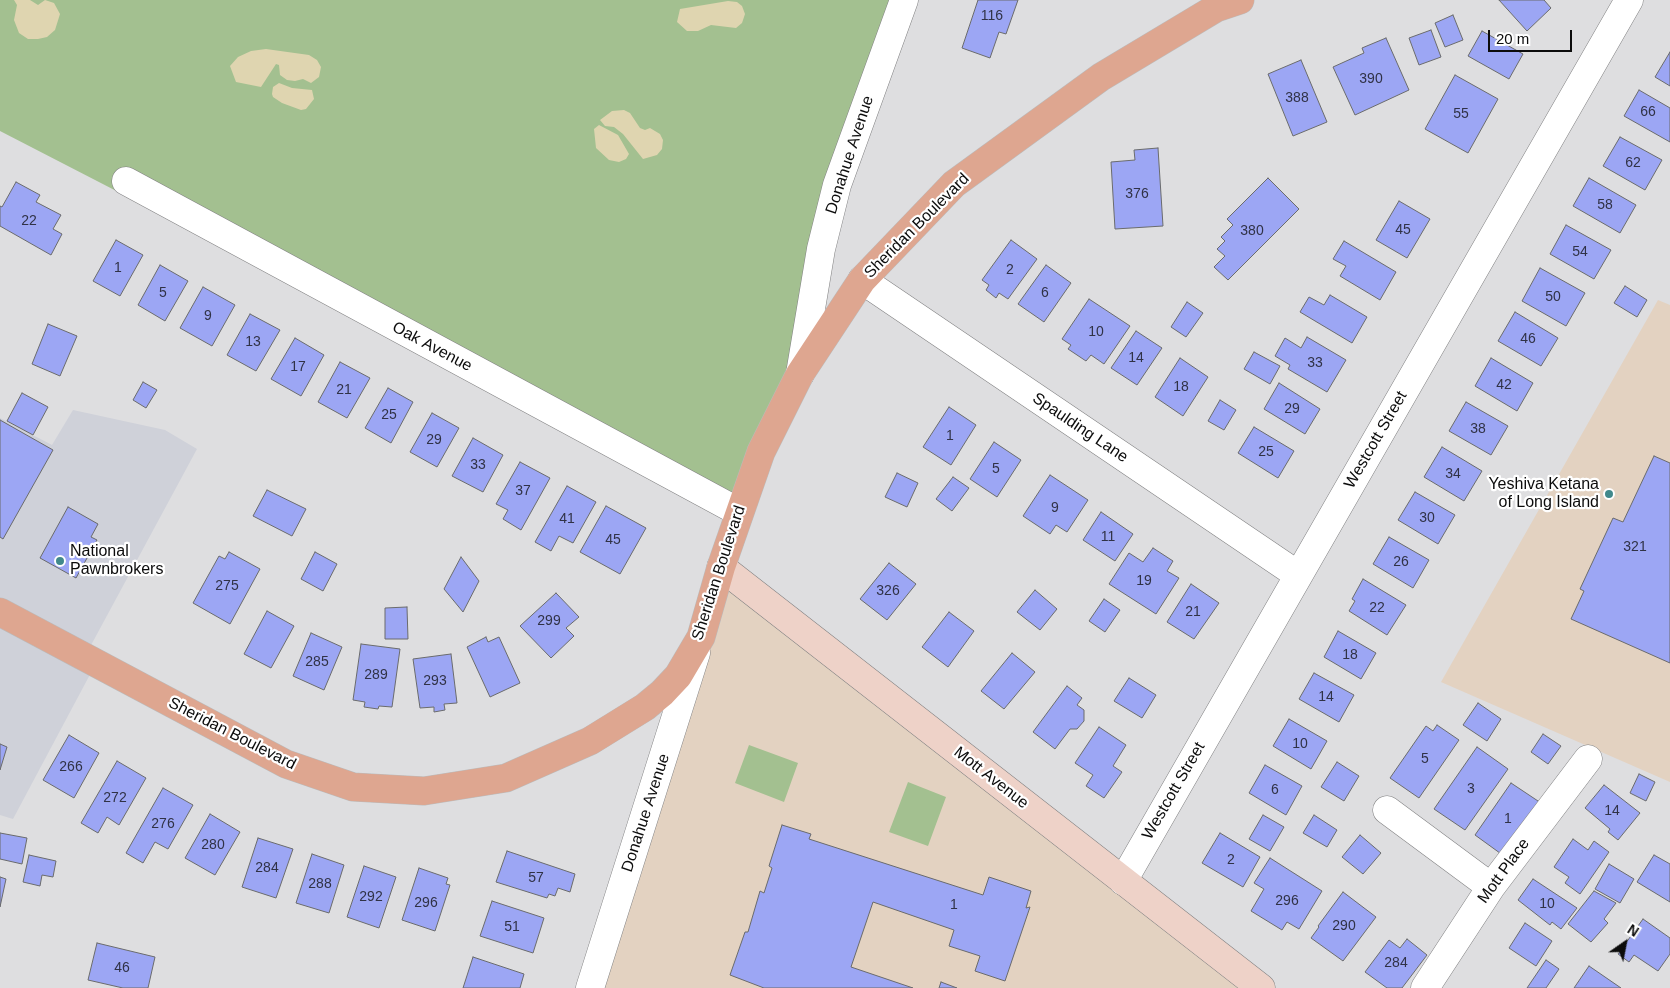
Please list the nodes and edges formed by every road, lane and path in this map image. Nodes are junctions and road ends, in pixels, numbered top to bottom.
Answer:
1 (904, 0) edge
2 (1240, 0) edge
3 (1629, 0) edge
4 (126, 181) dead end
5 (862, 280) junction
6 (800, 374) junction
7 (739, 512) junction
8 (721, 567) junction
9 (1298, 575) junction
10 (0, 612) edge
11 (701, 637) junction
12 (1588, 759) dead end
13 (1387, 810) dead end
14 (1123, 880) junction
15 (1491, 887) junction
16 (590, 988) edge
17 (1261, 988) edge
18 (1425, 988) edge

1 - 6 street, Donahue Avenue
2 - 5 main road, Sheridan Boulevard
3 - 9 street, Westcott Street
4 - 7 street, Oak Avenue
5 - 6 main road, Sheridan Boulevard
5 - 9 street, Spaulding Lane
6 - 7 main road, Sheridan Boulevard
7 - 8 main road, Sheridan Boulevard
8 - 11 main road, Sheridan Boulevard
8 - 14 street, Mott Avenue
9 - 14 street, Westcott Street
10 - 11 main road, Sheridan Boulevard
11 - 16 street, Donahue Avenue
12 - 15 street, Mott Place
13 - 15 street
14 - 17 street, Mott Avenue
15 - 18 street, Mott Place

